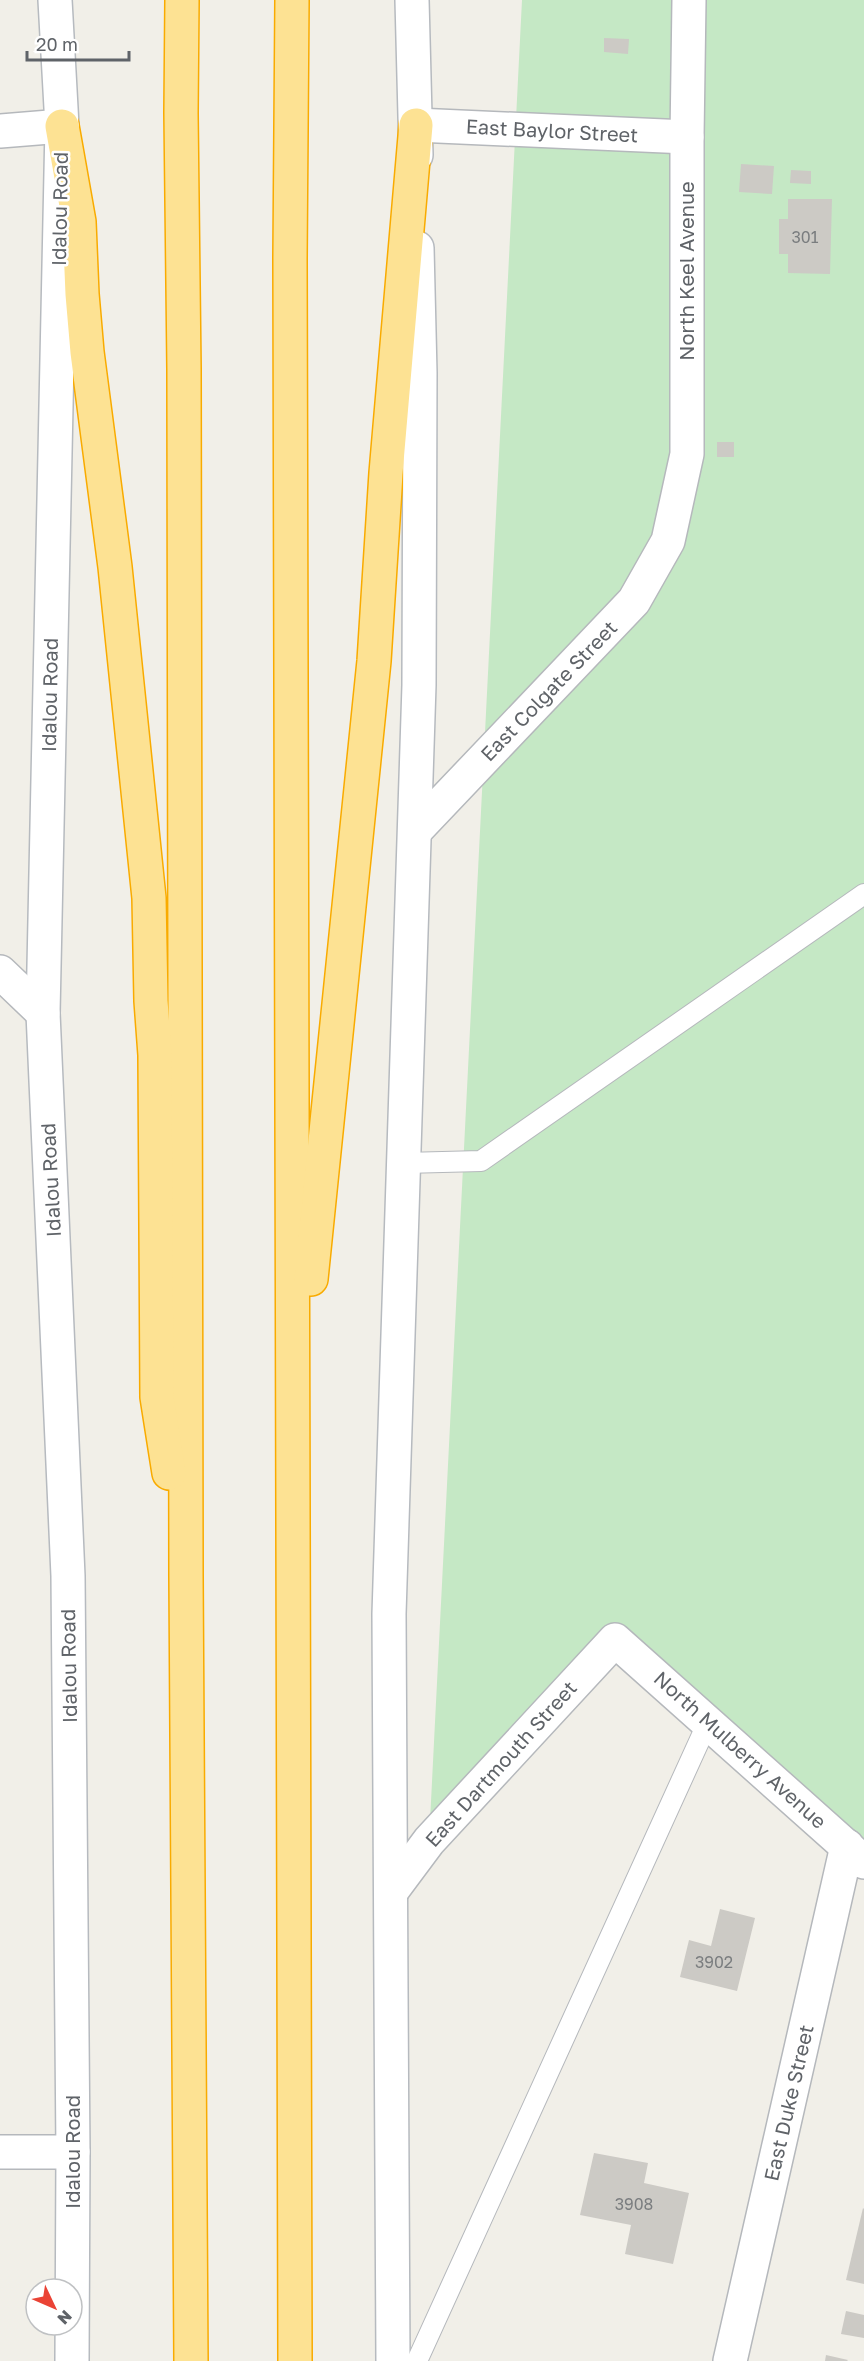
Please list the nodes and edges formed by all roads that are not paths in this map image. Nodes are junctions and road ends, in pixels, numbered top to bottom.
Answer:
1 (55, 0) edge
2 (182, 0) edge
3 (292, 0) edge
4 (412, 0) edge
5 (689, 0) edge
6 (416, 125) junction
7 (62, 126) junction
8 (0, 131) edge
9 (687, 137) junction
10 (668, 541) joint
11 (415, 831) junction
12 (864, 894) edge
13 (0, 972) edge
14 (43, 1013) junction
15 (404, 1162) junction
16 (292, 1462) junction
17 (186, 1576) junction
18 (615, 1640) joint
19 (708, 1722) junction
20 (856, 1854) edge
21 (391, 1892) junction
22 (0, 2152) edge
23 (74, 2152) junction
24 (72, 2361) edge
25 (191, 2361) edge
26 (295, 2361) edge
27 (393, 2361) edge
28 (417, 2361) edge
29 (730, 2361) edge

1 - 7 street, Idalou Road
2 - 17 highway
3 - 16 highway
4 - 6 street
5 - 9 street, North Keel Avenue
6 - 9 street, East Baylor Street
6 - 11 street
6 - 16 highway
7 - 8 street
7 - 14 street, Idalou Road
7 - 17 highway
9 - 10 street, North Keel Avenue
10 - 11 street, East Colgate Street
11 - 15 street
12 - 15 lane
13 - 14 street
14 - 23 street, Idalou Road
15 - 21 street
16 - 26 highway
17 - 25 highway
18 - 19 street, North Mulberry Avenue
18 - 21 street, East Dartmouth Street
19 - 20 street, North Mulberry Avenue
19 - 28 lane
20 - 29 street, East Duke Street
21 - 27 street
22 - 23 street
23 - 24 street, Idalou Road

